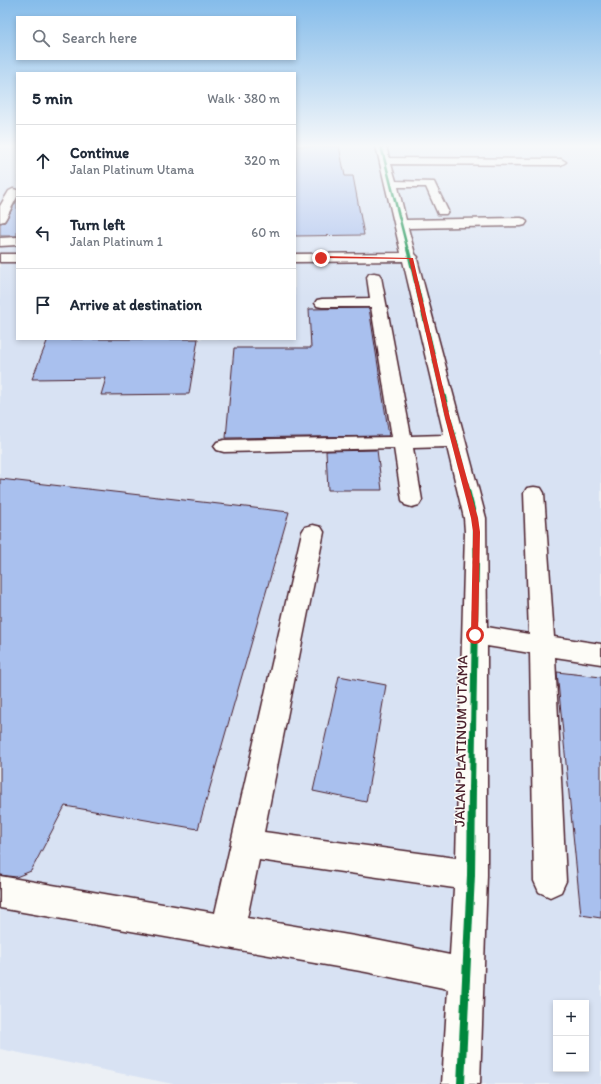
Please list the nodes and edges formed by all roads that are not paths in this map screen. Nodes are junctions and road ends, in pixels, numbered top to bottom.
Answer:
1 (11, 197) edge
2 (394, 197) edge
3 (436, 197) edge
4 (442, 211) dead end
5 (0, 218) edge
6 (521, 222) dead end
7 (402, 224) junction
8 (16, 241) edge
9 (0, 242) edge
10 (0, 258) edge
11 (16, 258) edge
12 (296, 258) edge
13 (411, 258) junction
14 (374, 277) dead end
15 (378, 302) junction
16 (322, 303) dead end
17 (453, 441) junction
18 (403, 442) junction
19 (224, 446) dead end
20 (534, 493) dead end
21 (412, 500) dead end
22 (314, 532) dead end
23 (475, 635) junction
24 (542, 645) junction
25 (601, 654) edge
26 (247, 844) junction
27 (471, 875) junction
28 (550, 881) dead end
29 (0, 892) edge
30 (228, 932) junction
31 (467, 976) junction
32 (461, 1084) edge

1 - 5 street
2 - 7 street, JALAN PLATINUM UTAMA
3 - 4 street
6 - 7 street
7 - 13 street, JALAN PLATINUM UTAMA
8 - 9 street
10 - 11 street
12 - 13 street
13 - 17 street, JALAN PLATINUM UTAMA
14 - 15 street
15 - 16 street
15 - 18 street
17 - 18 street
17 - 23 street, JALAN PLATINUM UTAMA
18 - 19 street
18 - 21 street
20 - 24 street
22 - 26 street
23 - 24 street
23 - 27 street, JALAN PLATINUM UTAMA
24 - 25 street
24 - 28 street
26 - 27 street
26 - 30 street
27 - 31 street, JALAN PLATINUM UTAMA
29 - 30 street
30 - 31 street
31 - 32 street, JALAN PLATINUM UTAMA

